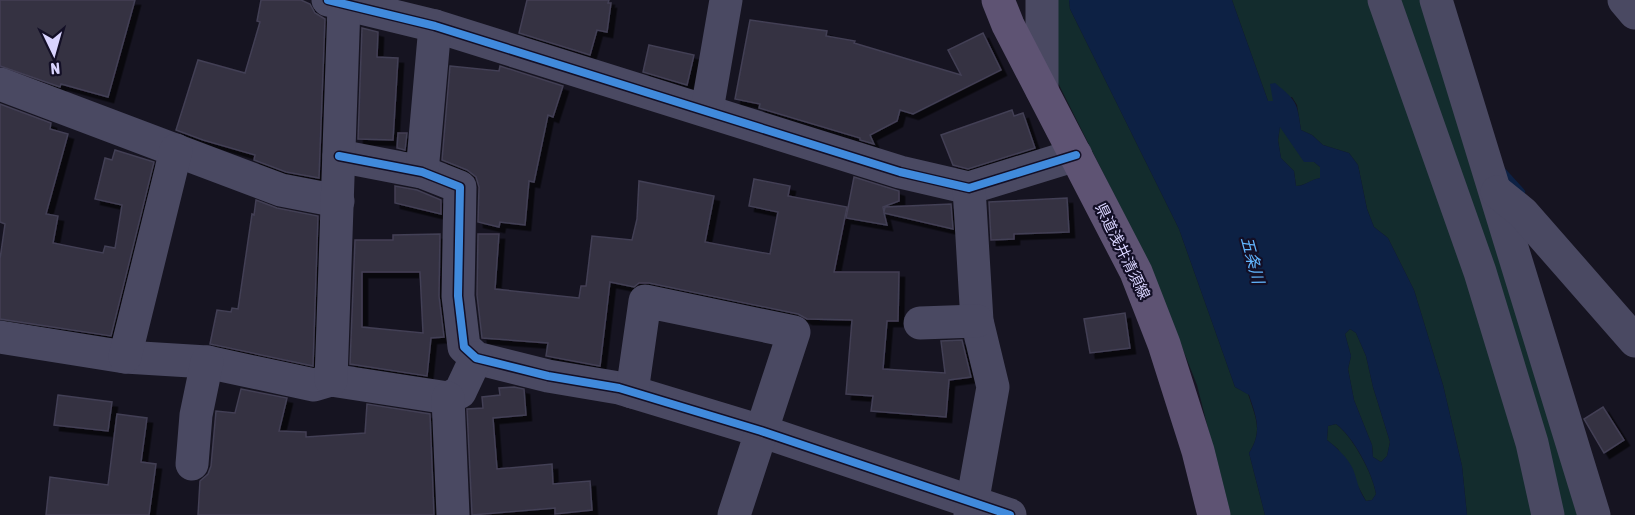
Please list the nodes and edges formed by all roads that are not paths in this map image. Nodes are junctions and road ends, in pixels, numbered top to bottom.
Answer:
1 (726, 0) edge
2 (998, 0) edge
3 (1042, 0) edge
4 (1384, 0) edge
5 (1436, 0) edge
6 (1623, 0) edge
7 (336, 2) edge
8 (1635, 13) edge
9 (435, 26) junction
10 (0, 84) edge
11 (1042, 90) junction
12 (707, 110) junction
13 (176, 150) junction
14 (1076, 155) junction
15 (339, 156) junction
16 (422, 172) junction
17 (969, 188) junction
18 (1497, 192) junction
19 (338, 201) junction
20 (976, 321) junction
21 (920, 323) dead end
22 (0, 337) edge
23 (1635, 340) edge
24 (125, 357) junction
25 (476, 358) junction
26 (207, 362) junction
27 (331, 381) junction
28 (632, 392) junction
29 (448, 398) junction
30 (761, 431) junction
31 (192, 464) dead end
32 (971, 508) edge
33 (453, 515) edge
34 (734, 515) edge
35 (1010, 515) edge
36 (1214, 515) edge
37 (1548, 515) edge
38 (1594, 515) edge

1 - 12 street
2 - 11 main road, 県道浅井清須線
3 - 11 street
4 - 37 street
5 - 18 street
6 - 8 street
7 - 9 street
7 - 15 street
9 - 12 street
9 - 16 street
10 - 13 street
11 - 14 main road, 県道浅井清須線
12 - 17 street
13 - 19 street
13 - 24 street
14 - 17 street
14 - 36 main road, 県道浅井清須線
15 - 16 street
15 - 19 street
16 - 25 street
17 - 20 street
18 - 23 street
18 - 38 street
19 - 27 street
20 - 21 street
20 - 32 street
22 - 24 street
24 - 26 street
25 - 28 street
25 - 29 street
26 - 27 street
26 - 31 street
27 - 29 street
28 - 30 street
28 - 30 street
29 - 33 street
30 - 32 street
30 - 34 street
32 - 35 street

